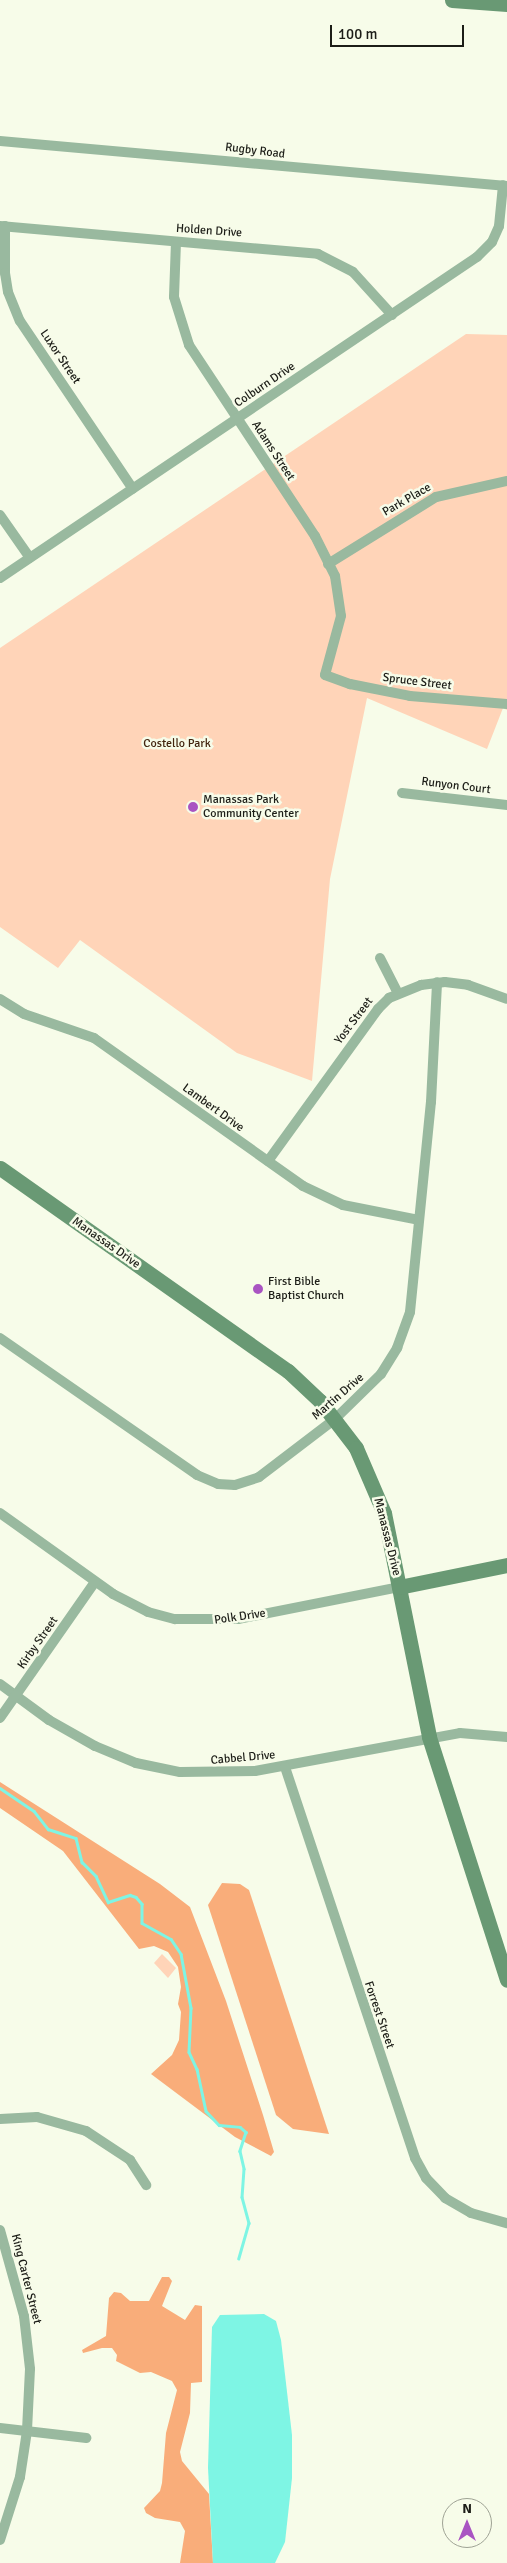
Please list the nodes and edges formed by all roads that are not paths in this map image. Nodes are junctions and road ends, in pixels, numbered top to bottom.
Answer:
1 (452, 0) edge
2 (507, 4) edge
3 (0, 142) edge
4 (505, 186) edge
5 (3, 226) edge
6 (176, 242) junction
7 (392, 314) junction
8 (237, 419) junction
9 (507, 481) edge
10 (133, 489) junction
11 (0, 515) edge
12 (30, 558) junction
13 (328, 564) junction
14 (0, 578) edge
15 (325, 675) joint
16 (507, 704) edge
17 (402, 793) dead end
18 (507, 805) edge
19 (380, 958) dead end
20 (437, 982) junction
21 (398, 993) junction
22 (0, 999) edge
23 (507, 999) edge
24 (268, 1161) junction
25 (0, 1168) edge
26 (419, 1220) junction
27 (0, 1338) edge
28 (335, 1419) junction
29 (0, 1513) edge
30 (507, 1565) edge
31 (95, 1582) junction
32 (399, 1587) junction
33 (0, 1684) edge
34 (16, 1695) junction
35 (0, 1718) edge
36 (429, 1737) junction
37 (507, 1737) edge
38 (285, 1767) junction
39 (507, 1978) edge
40 (0, 2119) edge
41 (146, 2185) dead end
42 (507, 2223) edge
43 (0, 2230) edge
44 (0, 2428) edge
45 (27, 2431) junction
46 (86, 2438) dead end
47 (0, 2540) edge

1 - 2 main road
3 - 4 street, Rugby Road
4 - 7 street, Colburn Drive
5 - 6 street, Holden Drive
5 - 10 street, Luxor Street
6 - 7 street, Holden Drive
6 - 8 street, Adams Street
7 - 8 street, Colburn Drive
8 - 10 street, Colburn Drive
8 - 13 street, Adams Street
9 - 13 street, Park Place
10 - 12 street, Colburn Drive
11 - 12 street
12 - 14 street, Colburn Drive
13 - 15 street, Adams Street
15 - 16 street, Spruce Street
17 - 18 street, Runyon Court
19 - 21 street
20 - 21 street, Yost Street
20 - 23 street, Yost Street
20 - 26 street, Martin Drive
21 - 24 street, Yost Street
22 - 24 street, Lambert Drive
24 - 26 street, Lambert Drive
25 - 28 main road, Manassas Drive
26 - 28 street, Martin Drive
27 - 28 street, Martin Drive
28 - 32 main road, Manassas Drive
29 - 31 street, Polk Drive
30 - 32 main road, Polk Drive
31 - 32 street, Polk Drive
31 - 34 street, Kirby Street
32 - 36 main road, Manassas Drive
33 - 34 street, Cabbel Drive
34 - 35 street, Kirby Street
34 - 38 street, Cabbel Drive
36 - 37 street, Cabbel Drive
36 - 38 street, Cabbel Drive
36 - 39 main road, Manassas Drive
38 - 42 street, Forrest Street
40 - 41 street
43 - 45 street, King Carter Street
44 - 45 street
45 - 46 street
45 - 47 street, King Carter Street

